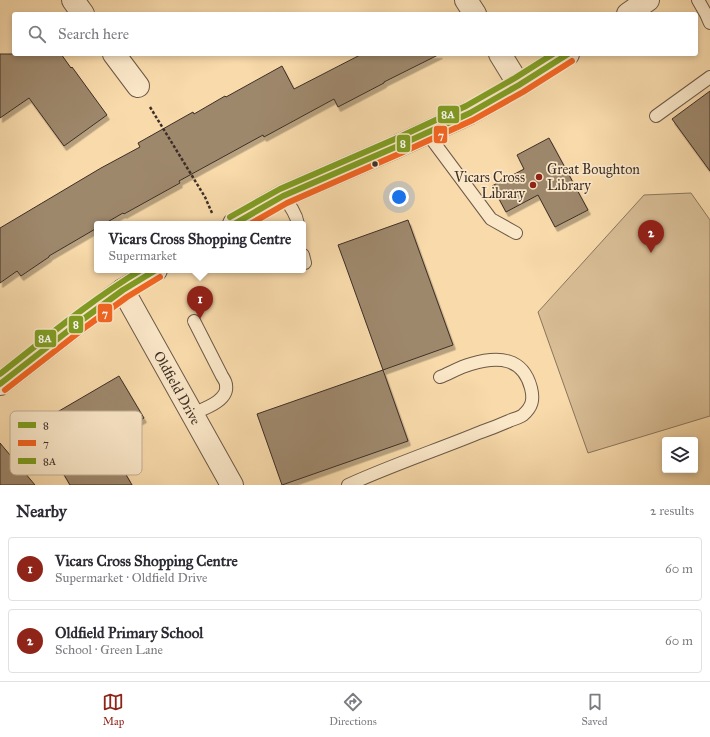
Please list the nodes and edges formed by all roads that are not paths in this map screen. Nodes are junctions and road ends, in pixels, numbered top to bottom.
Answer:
1 (73, 0) edge
2 (466, 0) edge
3 (648, 0) edge
4 (698, 0) edge
5 (82, 12) edge
6 (474, 12) edge
7 (631, 12) edge
8 (710, 23) edge
9 (116, 56) edge
10 (501, 56) edge
11 (565, 56) edge
12 (710, 77) edge
13 (519, 85) junction
14 (138, 86) road end
15 (656, 116) dead end
16 (428, 133) junction
17 (283, 196) junction
18 (224, 221) edge
19 (297, 221) edge
20 (516, 233) dead end
21 (151, 273) edge
22 (123, 290) junction
23 (194, 321) dead end
24 (440, 377) dead end
25 (0, 384) edge
26 (192, 414) junction
27 (232, 485) edge
28 (348, 485) edge

1 - 5 street
2 - 6 street
3 - 7 street
4 - 8 lane
9 - 14 street
10 - 13 street
11 - 13 street
12 - 15 lane
13 - 16 street
16 - 17 street
16 - 20 lane
17 - 18 street
17 - 19 lane
21 - 22 street
22 - 25 street
22 - 26 street, Oldfield Drive
23 - 26 lane
24 - 28 lane
26 - 27 street, Oldfield Drive

